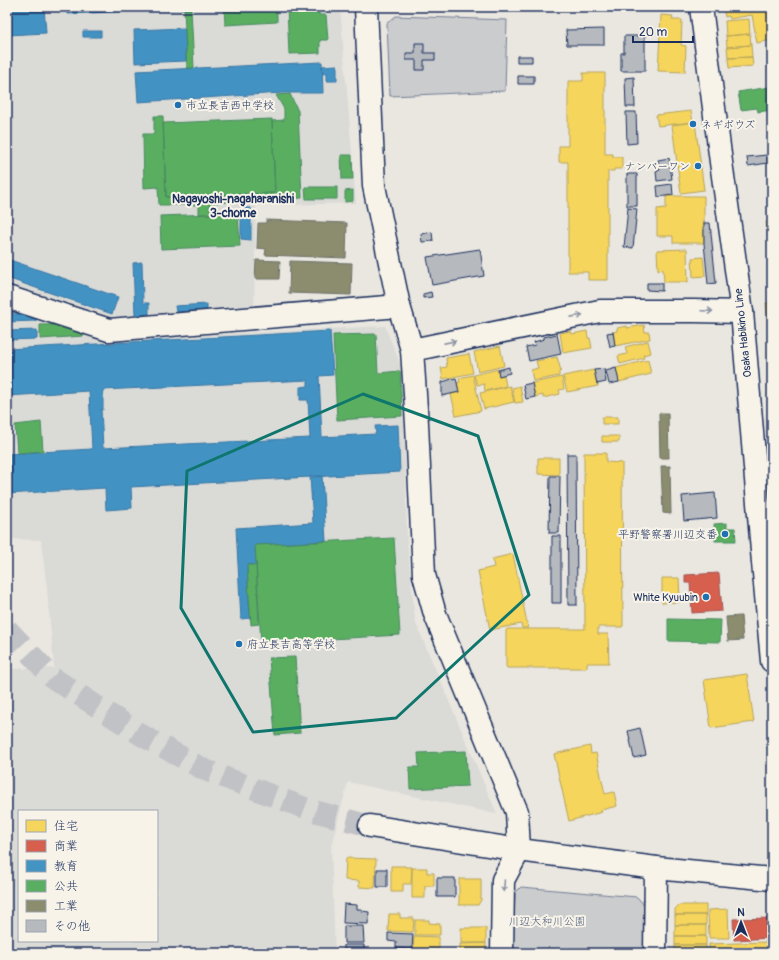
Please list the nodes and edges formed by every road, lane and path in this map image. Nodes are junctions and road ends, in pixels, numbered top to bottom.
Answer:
1 (366, 7) edge
2 (701, 7) edge
3 (7, 297) edge
4 (399, 306) junction
5 (742, 312) junction
6 (412, 350) junction
7 (767, 553) edge
8 (772, 661) edge
9 (370, 826) tunnel mouth
10 (519, 850) junction
11 (656, 868) junction
12 (772, 879) edge
13 (502, 953) edge
14 (656, 953) edge

1 - 4 street
2 - 5 street, Osaka Habikino Line
3 - 4 street
4 - 6 street
6 -> 5 street
5 - 7 street, Osaka Habikino Line
6 - 10 street
7 - 8 street, Osaka Habikino Line
9 - 10 street
10 - 11 street
10 -> 13 street
11 - 12 street
11 - 14 street

